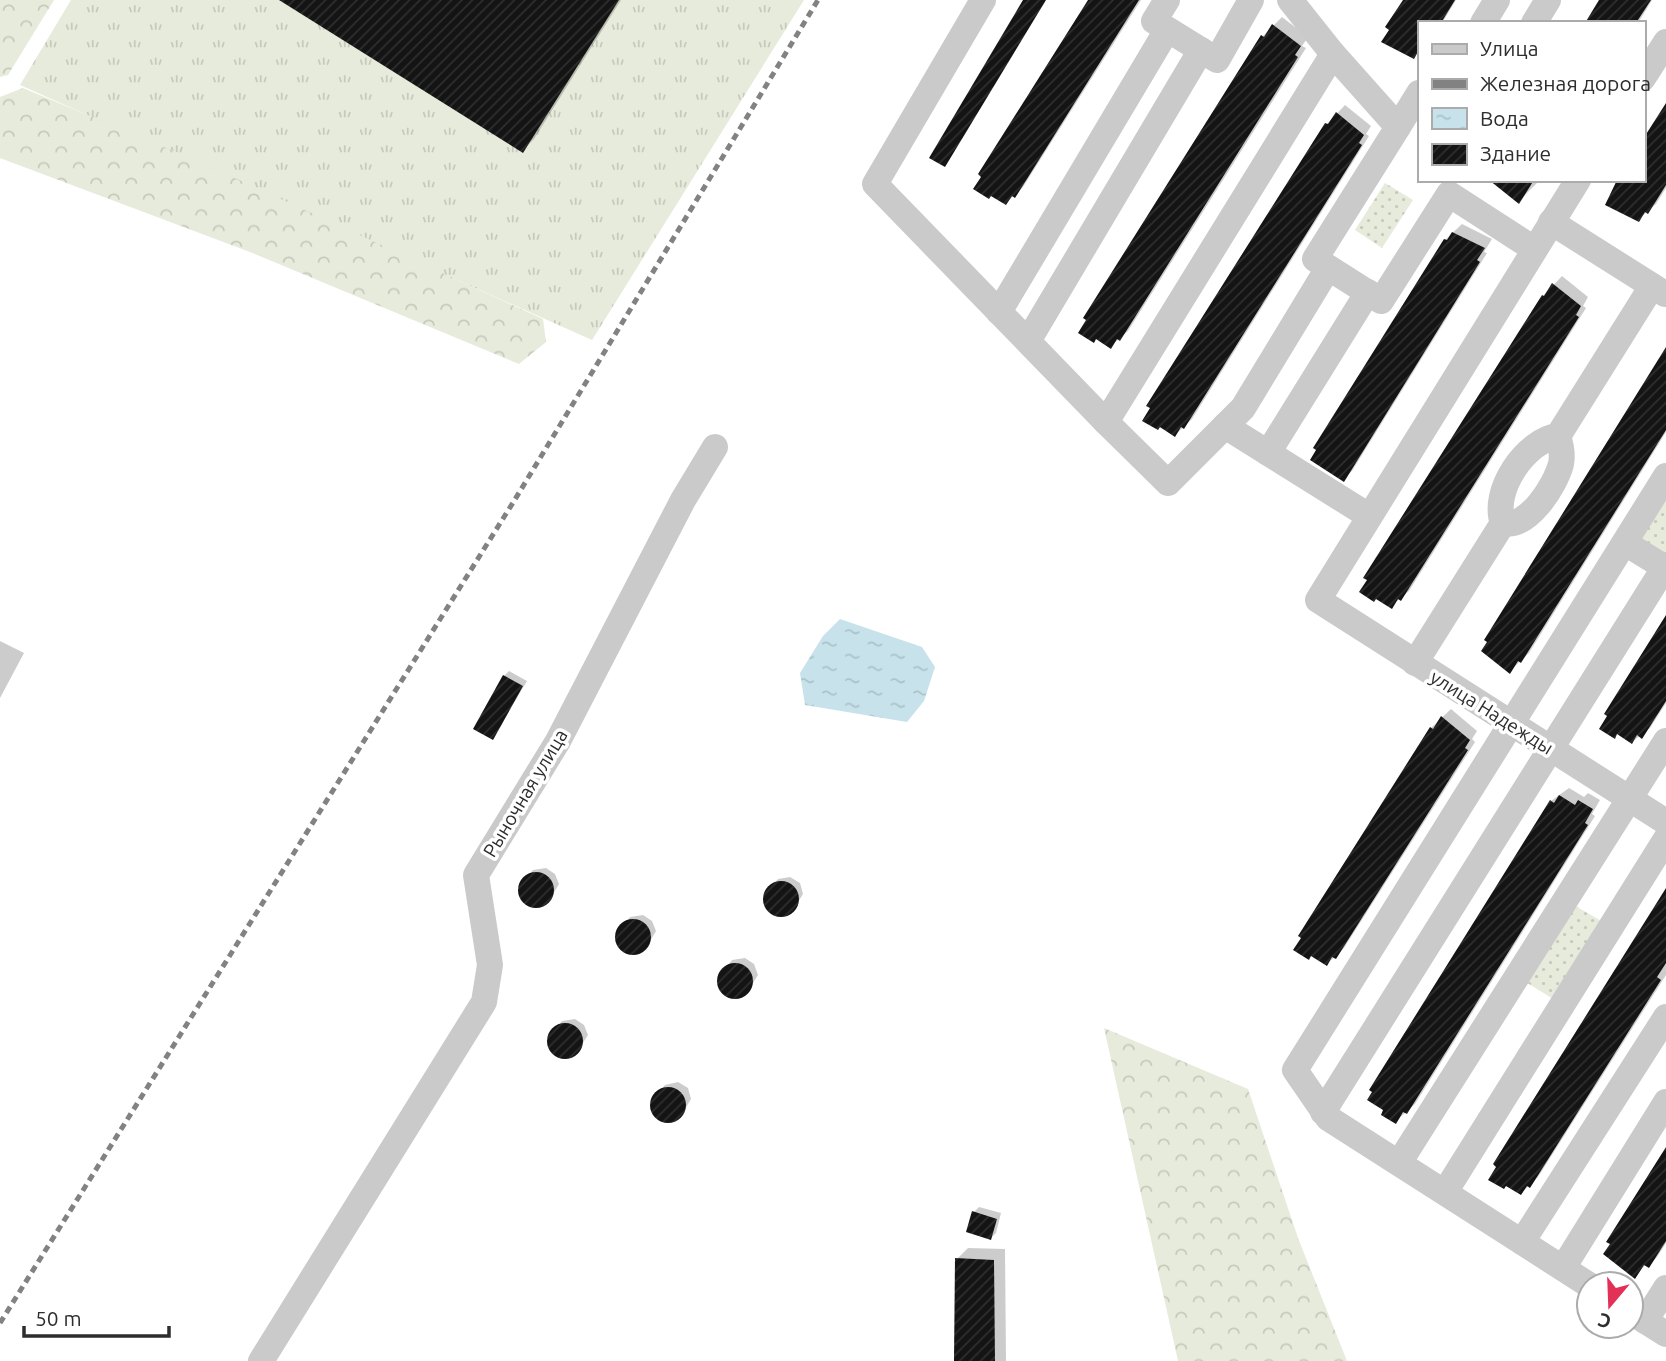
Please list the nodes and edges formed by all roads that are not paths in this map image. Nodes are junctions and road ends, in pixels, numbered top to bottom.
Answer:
1 (983, 0) edge
2 (1167, 0) edge
3 (1251, 0) edge
4 (1290, 0) edge
5 (1497, 0) edge
6 (1548, 0) edge
7 (1484, 21) edge
8 (1535, 21) edge
9 (1167, 30) junction
10 (1666, 42) edge
11 (1201, 50) junction
12 (1333, 54) junction
13 (1645, 75) edge
14 (1418, 95) edge
15 (1398, 127) junction
16 (1577, 182) edge
17 (1453, 187) edge
18 (1551, 222) junction
19 (1534, 249) junction
20 (1328, 268) junction
21 (1659, 291) edge
22 (1368, 292) junction
23 (999, 312) junction
24 (1028, 341) junction
25 (1107, 422) junction
26 (1225, 426) junction
27 (1558, 436) junction
28 (715, 447) dead end
29 (1268, 453) junction
30 (1666, 477) edge
31 (1370, 516) junction
32 (1503, 523) junction
33 (1625, 542) junction
34 (1665, 566) edge
35 (1415, 663) junction
36 (1511, 724) junction
37 (1666, 741) edge
38 (1551, 749) junction
39 (1630, 799) junction
40 (1666, 822) edge
41 (1666, 839) edge
42 (1666, 1017) edge
43 (1666, 1102) edge
44 (1323, 1112) junction
45 (1399, 1163) junction
46 (1445, 1192) junction
47 (1522, 1242) junction
48 (1563, 1268) junction
49 (1575, 1276) edge
50 (1666, 1288) edge
51 (1647, 1322) edge
52 (261, 1361) edge

1 - 23 street
2 - 9 street
3 - 11 street
4 - 12 street
5 - 7 street
6 - 8 street
9 - 11 street
9 - 23 street
10 - 13 street
11 - 24 street
12 - 15 street
12 - 25 street
14 - 15 street
15 - 20 street
16 - 18 street
17 - 19 street
17 - 22 street
18 - 19 street
18 - 21 street
19 - 31 street
20 - 22 street
20 - 26 street
21 - 27 street
22 - 29 street
23 - 24 street
24 - 25 street
25 - 26 street
26 - 29 street
27 - 32 street
27 - 32 street
28 - 52 street, Рыночная улица
29 - 31 street
30 - 33 street
31 - 35 street, улица Надежды
32 - 35 street
33 - 34 street
33 - 36 street
34 - 38 street
35 - 36 street, улица Надежды
36 - 38 street, улица Надежды
36 - 44 street
37 - 39 street
38 - 39 street, улица Надежды
38 - 44 street
39 - 40 street, улица Надежды
39 - 45 street
41 - 46 street
42 - 47 street
43 - 48 street
44 - 45 street
45 - 46 street
46 - 47 street
47 - 48 street
48 - 49 street
50 - 51 street

